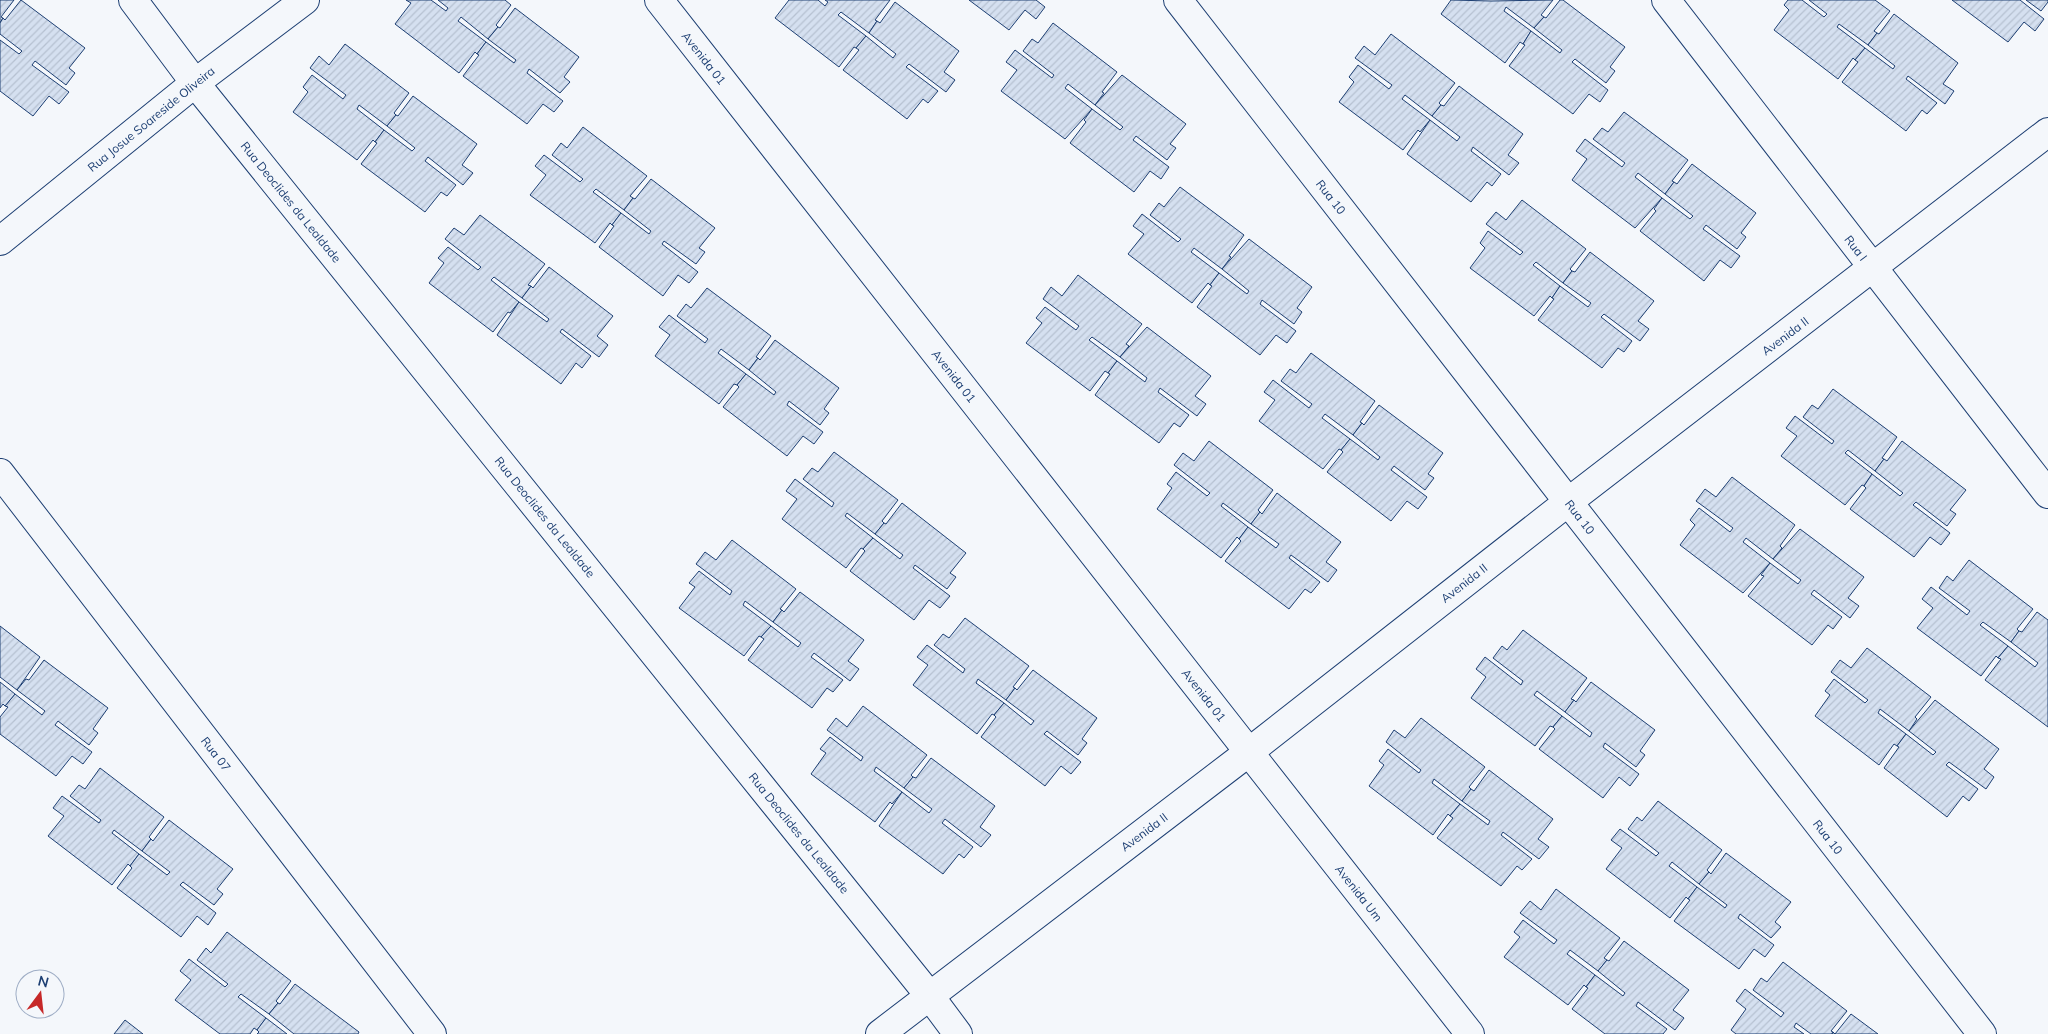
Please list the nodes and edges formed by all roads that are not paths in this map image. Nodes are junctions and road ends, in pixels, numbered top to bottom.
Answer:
1 (133, 0) edge
2 (305, 0) edge
3 (659, 0) edge
4 (1178, 0) edge
5 (1666, 0) edge
6 (196, 83) junction
7 (2048, 132) edge
8 (0, 241) edge
9 (1872, 269) junction
10 (0, 473) edge
11 (2048, 494) edge
12 (1568, 502) junction
13 (1249, 752) junction
14 (929, 995) junction
15 (432, 1034) edge
16 (880, 1034) edge
17 (958, 1034) edge
18 (1470, 1034) edge
19 (1982, 1034) edge

1 - 6 street, Rua Deoclides da Lealdade
2 - 6 street, Rua Josue Soareside Oliveira
3 - 13 street, Avenida 01
4 - 12 street, Rua 10
5 - 9 street, Rua I
6 - 8 street, Rua Josue Soareside Oliveira
6 - 14 street, Rua Deoclides da Lealdade
7 - 9 street, Avenida II
9 - 11 street, Rua I
9 - 12 street, Avenida II
10 - 15 street, Rua 07
12 - 13 street, Avenida II
12 - 19 street, Rua 10
13 - 14 street, Avenida II
13 - 18 street, Avenida Um
14 - 16 street, Avenida II
14 - 17 street, Rua Deoclides da Lealdade

